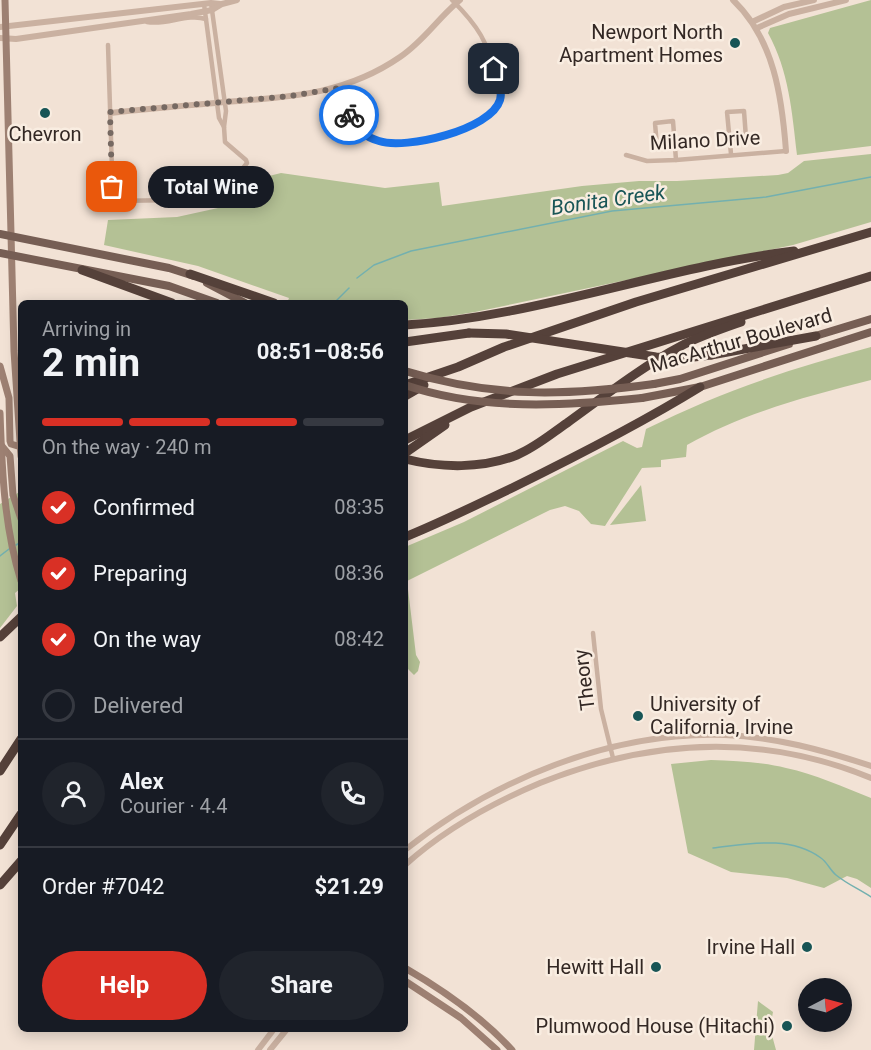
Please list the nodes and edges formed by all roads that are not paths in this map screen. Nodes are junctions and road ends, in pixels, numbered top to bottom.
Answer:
1 (5, 0) edge
2 (237, 0) edge
3 (733, 0) edge
4 (814, 0) edge
5 (846, 0) edge
6 (456, 1) edge
7 (208, 7) junction
8 (123, 14) junction
9 (206, 19) junction
10 (144, 21) junction
11 (752, 22) junction
12 (124, 24) junction
13 (3, 26) edge
14 (757, 28) junction
15 (3, 39) edge
16 (108, 45) dead end
17 (339, 88) junction
18 (225, 102) junction
19 (217, 103) junction
20 (110, 112) junction
21 (224, 127) junction
22 (730, 140) junction
23 (675, 145) junction
24 (786, 151) joint
25 (731, 154) junction
26 (626, 155) dead end
27 (676, 160) junction
28 (871, 232) edge
29 (0, 234) edge
30 (11, 237) junction
31 (820, 248) junction
32 (0, 253) edge
33 (11, 256) junction
34 (82, 270) junction
35 (190, 274) junction
36 (871, 276) edge
37 (804, 296) junction
38 (164, 300) edge
39 (209, 300) edge
40 (239, 300) edge
41 (265, 300) edge
42 (871, 319) edge
43 (408, 326) edge
44 (871, 332) edge
45 (816, 336) junction
46 (408, 342) edge
47 (0, 366) edge
48 (458, 367) junction
49 (408, 372) edge
50 (408, 384) edge
51 (408, 386) edge
52 (700, 387) junction
53 (408, 394) edge
54 (18, 406) edge
55 (471, 408) junction
56 (0, 413) edge
57 (408, 439) edge
58 (0, 445) edge
59 (18, 446) edge
60 (18, 447) edge
61 (408, 451) edge
62 (408, 460) edge
63 (18, 512) edge
64 (408, 536) edge
65 (18, 569) edge
66 (18, 620) edge
67 (593, 633) dead end
68 (0, 637) edge
69 (18, 744) edge
70 (610, 748) junction
71 (613, 758) junction
72 (871, 766) edge
73 (0, 771) edge
74 (871, 778) edge
75 (18, 818) edge
76 (0, 845) edge
77 (408, 848) edge
78 (408, 863) edge
79 (18, 864) edge
80 (0, 885) edge
81 (408, 970) edge
82 (408, 983) edge
83 (272, 1032) edge
84 (285, 1032) edge
85 (258, 1050) edge
86 (270, 1050) edge
87 (497, 1050) edge
88 (512, 1050) edge

1 - 13 main road
2 - 7 street
3 - 11 street
4 - 11 street
5 - 14 street
6 - 17 street
6 - 17 street
7 - 8 street
7 - 9 street
7 - 10 street
7 - 18 street
8 - 12 street
8 - 13 street
9 - 10 street
9 - 19 street
10 - 12 street
11 - 14 street
12 - 15 street
13 - 15 main road
14 - 24 street
15 - 30 main road
16 - 20 street
17 - 18 street
18 - 19 street
18 - 21 street
19 - 20 street
19 - 21 street
20 - 21 street
22 - 22 street
22 - 25 street
23 - 23 street
23 - 27 street
24 - 25 street, Milano Drive
25 - 27 street, Milano Drive
26 - 27 street, Milano Drive
28 - 31 highway
29 - 30 main road
30 - 33 main road
30 - 35 main road
31 - 43 highway
31 - 48 highway
32 - 33 main road
33 - 34 main road
33 - 54 main road
34 - 38 highway
34 - 39 main road
35 - 40 main road
35 - 41 highway
36 - 37 highway
37 - 55 highway
37 - 62 highway
42 - 45 main road, MacArthur Boulevard
44 - 52 main road, MacArthur Boulevard
45 - 46 highway, bridge
45 - 49 main road, MacArthur Boulevard, bridge
47 - 59 main road
48 - 50 highway
48 - 53 highway
51 - 52 main road, MacArthur Boulevard, bridge
52 - 64 highway
55 - 57 highway
55 - 61 highway
56 - 58 main road
58 - 60 street
58 - 63 main road
58 - 65 main road
66 - 68 highway
67 - 70 street, Theory
69 - 73 highway
70 - 71 street, Theory
70 - 72 street
70 - 77 street
71 - 74 street
71 - 78 street
75 - 76 highway
79 - 80 highway
81 - 88 main road
82 - 87 main road
83 - 85 street
84 - 86 street

